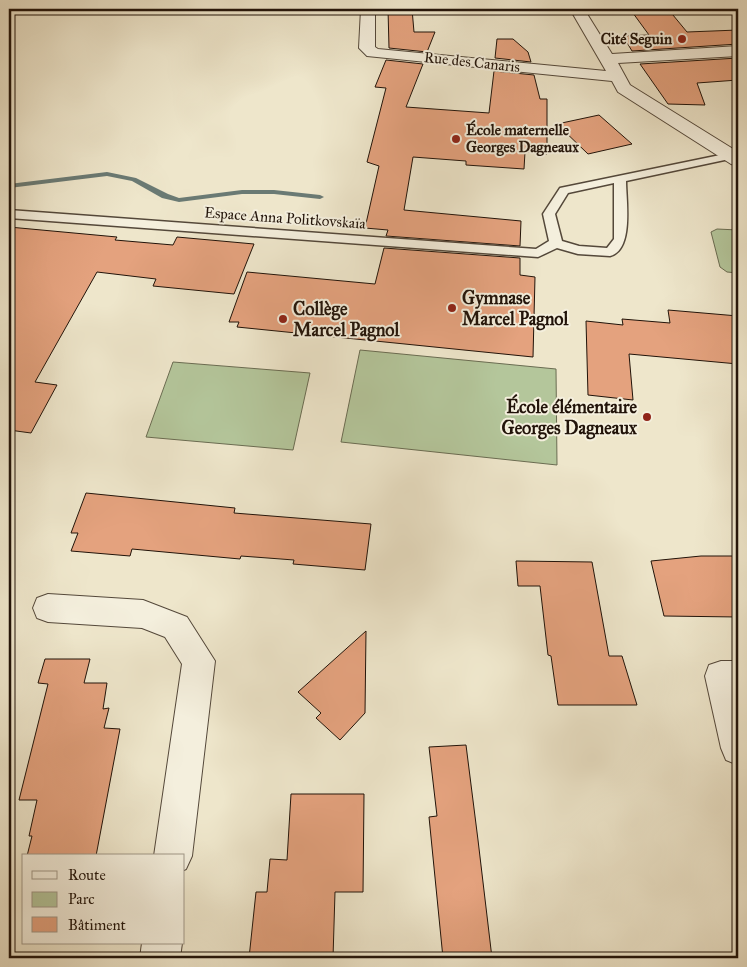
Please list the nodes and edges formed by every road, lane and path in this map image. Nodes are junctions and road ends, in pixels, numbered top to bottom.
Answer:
1 (368, 9) edge
2 (577, 9) edge
3 (738, 51) edge
4 (609, 60) junction
5 (617, 77) junction
6 (734, 158) edge
7 (620, 180) junction
8 (9, 214) edge
9 (556, 243) junction
10 (48, 608) dead end
11 (738, 676) edge
12 (738, 748) edge
13 (173, 854) edge
14 (162, 944) edge
15 (160, 958) edge

1 - 5 street, Rue des Canaris
2 - 4 street
3 - 4 street
4 - 5 street
5 - 6 street
6 - 7 lane
7 - 9 lane
7 - 9 lane
8 - 9 lane, Espace Anna Politkovskaïa
10 - 13 street
11 - 12 street
14 - 15 street

